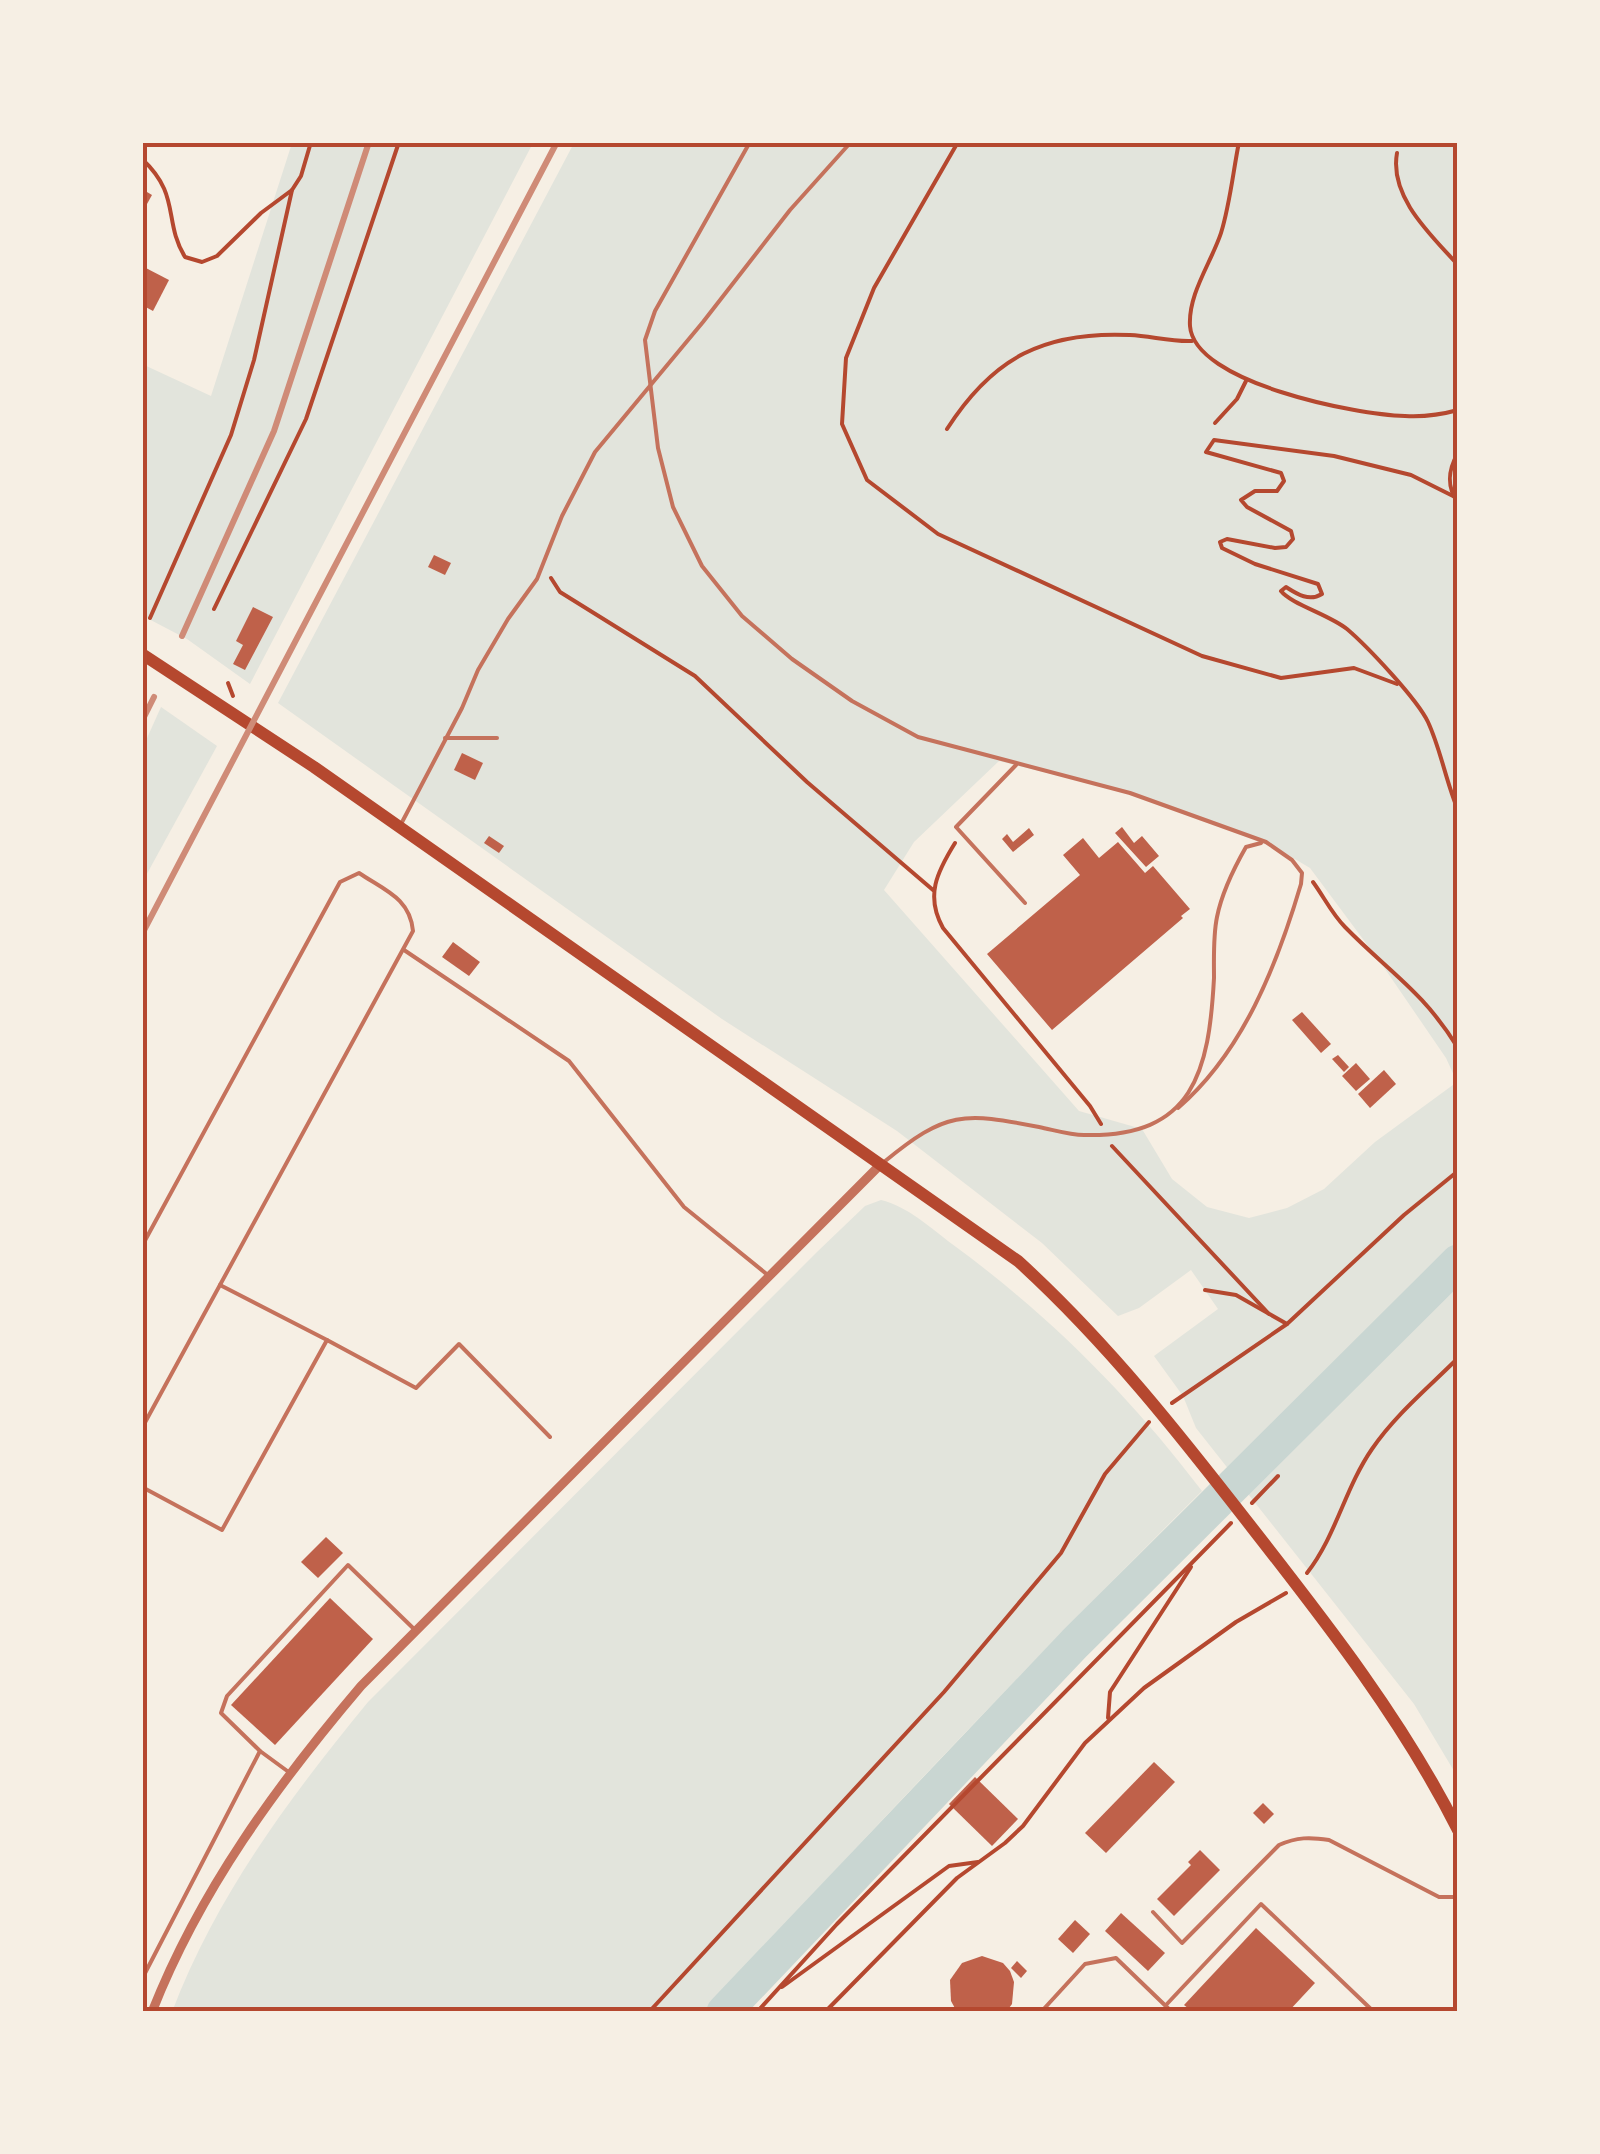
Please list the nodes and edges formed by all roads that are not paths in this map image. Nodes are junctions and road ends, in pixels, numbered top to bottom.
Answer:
1 (750, 142) edge
2 (851, 142) edge
3 (650, 382) junction
4 (142, 654) edge
5 (446, 738) junction
6 (497, 738) dead end
7 (1016, 765) junction
8 (399, 828) junction
9 (1266, 842) junction
10 (1025, 903) dead end
11 (404, 950) junction
12 (1178, 1108) junction
13 (880, 1165) junction
14 (142, 1246) edge
15 (770, 1276) junction
16 (220, 1285) junction
17 (327, 1340) junction
18 (142, 1428) edge
19 (550, 1437) dead end
20 (142, 1488) edge
21 (416, 1631) junction
22 (260, 1751) junction
23 (290, 1773) junction
24 (1458, 1830) edge
25 (1458, 1897) edge
26 (1153, 1912) dead end
27 (142, 1979) edge
28 (1166, 2006) junction
29 (152, 2012) edge
30 (1041, 2012) edge
31 (1172, 2012) edge
32 (1374, 2012) edge

1 - 3 lane
2 - 3 lane
3 - 5 lane
3 - 7 lane
4 - 8 main road
5 - 6 lane
5 - 8 lane
7 - 9 lane
7 - 10 lane
8 - 13 main road
9 - 12 lane
9 - 12 lane
11 - 14 lane
11 - 15 lane
11 - 16 lane
12 - 13 lane
13 - 15 street
13 - 24 main road
15 - 21 street
16 - 17 lane
16 - 18 lane
17 - 19 lane
17 - 20 lane
21 - 22 lane
21 - 23 street
22 - 23 lane
22 - 27 lane
23 - 29 street
25 - 26 lane
28 - 30 lane
28 - 31 lane
28 - 32 lane

